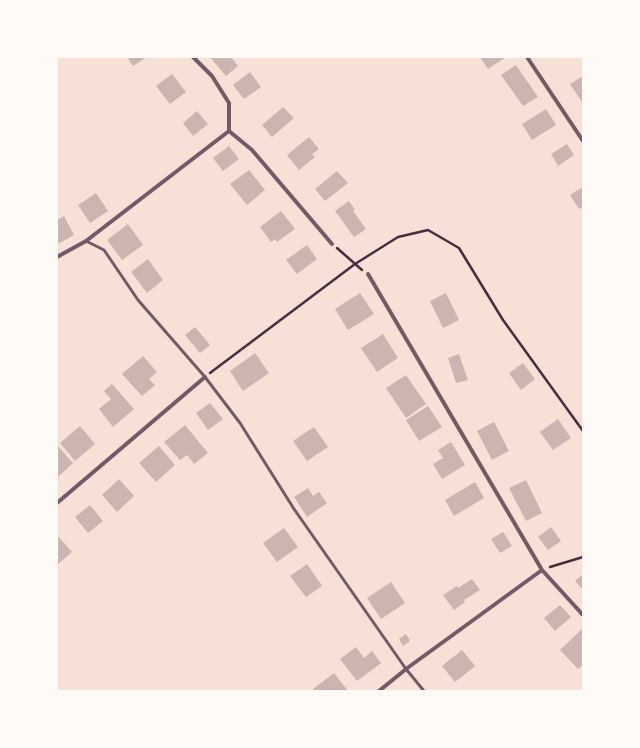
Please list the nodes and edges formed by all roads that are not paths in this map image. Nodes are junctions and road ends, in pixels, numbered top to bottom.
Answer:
1 (193, 57) edge
2 (528, 57) edge
3 (229, 131) junction
4 (583, 142) edge
5 (86, 241) junction
6 (332, 244) road end
7 (57, 257) edge
8 (368, 274) road end
9 (205, 377) junction
10 (57, 503) edge
11 (542, 570) junction
12 (583, 615) edge
13 (406, 669) junction
14 (380, 691) edge
15 (424, 691) edge

1 - 3 street
2 - 4 street
3 - 5 street
3 - 6 street
5 - 7 street
5 - 9 lane
8 - 11 street
9 - 10 street
9 - 13 lane
11 - 12 street
11 - 13 street
13 - 14 street
13 - 15 lane

